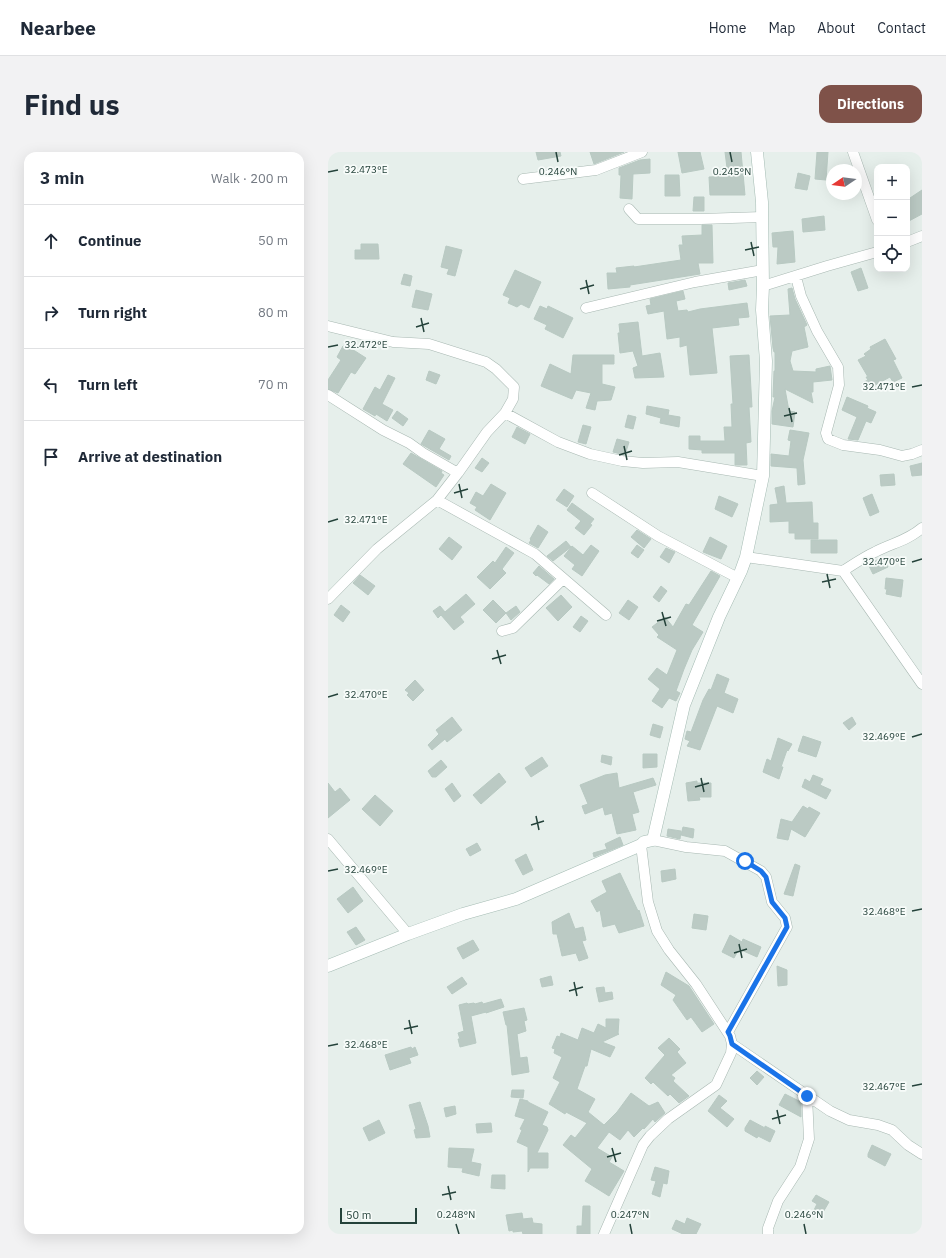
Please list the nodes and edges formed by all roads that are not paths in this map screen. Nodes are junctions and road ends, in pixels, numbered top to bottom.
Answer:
1 (642, 152) edge
2 (757, 152) edge
3 (853, 152) edge
4 (523, 179) dead end
5 (629, 210) dead end
6 (874, 212) edge
7 (762, 217) junction
8 (922, 236) edge
9 (910, 241) edge
10 (874, 253) edge
11 (762, 270) junction
12 (796, 277) junction
13 (763, 286) junction
14 (586, 308) dead end
15 (328, 326) edge
16 (328, 395) edge
17 (506, 413) junction
18 (922, 450) edge
19 (458, 473) junction
20 (763, 476) junction
21 (592, 493) dead end
22 (437, 500) junction
23 (922, 528) edge
24 (746, 557) junction
25 (843, 571) junction
26 (738, 578) junction
27 (562, 579) junction
28 (328, 599) edge
29 (606, 616) dead end
30 (502, 631) dead end
31 (922, 684) edge
32 (328, 839) edge
33 (653, 840) junction
34 (641, 845) junction
35 (408, 934) junction
36 (328, 966) edge
37 (728, 1032) junction
38 (732, 1044) junction
39 (807, 1096) junction
40 (922, 1154) edge
41 (770, 1232) edge
42 (604, 1234) edge

1 - 4 street
2 - 7 street
3 - 6 street
5 - 7 street
7 - 11 street
8 - 9 street
10 - 12 street
11 - 13 street
11 - 14 street
12 - 13 street
12 - 18 street
13 - 20 street
15 - 17 street
16 - 19 street
17 - 19 street
17 - 20 street
19 - 22 street
20 - 24 street
21 - 26 street
22 - 27 street
22 - 28 street
23 - 25 street
24 - 25 street
24 - 26 street
25 - 31 street
26 - 33 street
27 - 29 street
27 - 30 street
32 - 35 street
33 - 34 street
33 - 37 street
34 - 35 street
34 - 37 street
35 - 36 street
37 - 38 street
38 - 39 street
38 - 42 street
39 - 40 street
39 - 41 street

